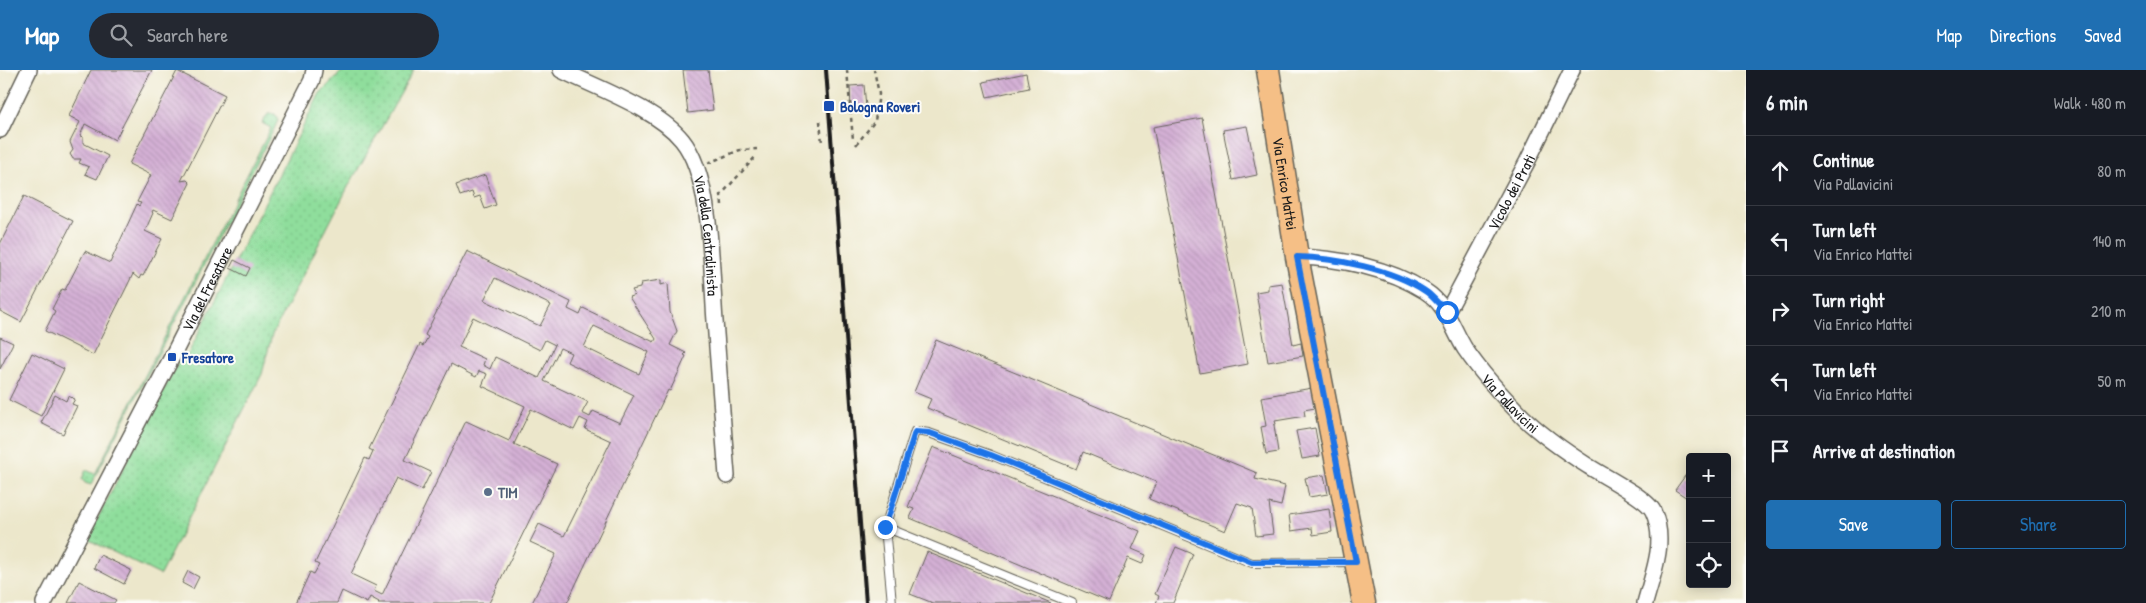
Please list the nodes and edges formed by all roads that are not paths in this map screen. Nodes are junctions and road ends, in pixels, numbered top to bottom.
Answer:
1 (29, 70) edge
2 (561, 70) edge
3 (1268, 70) edge
4 (1572, 70) edge
5 (315, 73) edge
6 (0, 130) edge
7 (1297, 257) junction
8 (1447, 312) junction
9 (727, 476) dead end
10 (885, 527) junction
11 (1356, 562) junction
12 (44, 603) edge
13 (892, 603) edge
14 (1072, 603) edge
15 (1364, 603) edge
16 (1645, 603) edge

1 - 6 street
2 - 9 street, Via della Centralinista
3 - 7 main road, Via Enrico Mattei
4 - 8 street, Vicolo dei Prati
5 - 12 street, Via del Fresatore
7 - 8 street, Via Pallavicini
7 - 11 main road, Via Enrico Mattei
8 - 16 street, Via Pallavicini
10 - 11 lane
10 - 13 lane
10 - 14 lane
11 - 15 main road, Via Enrico Mattei

